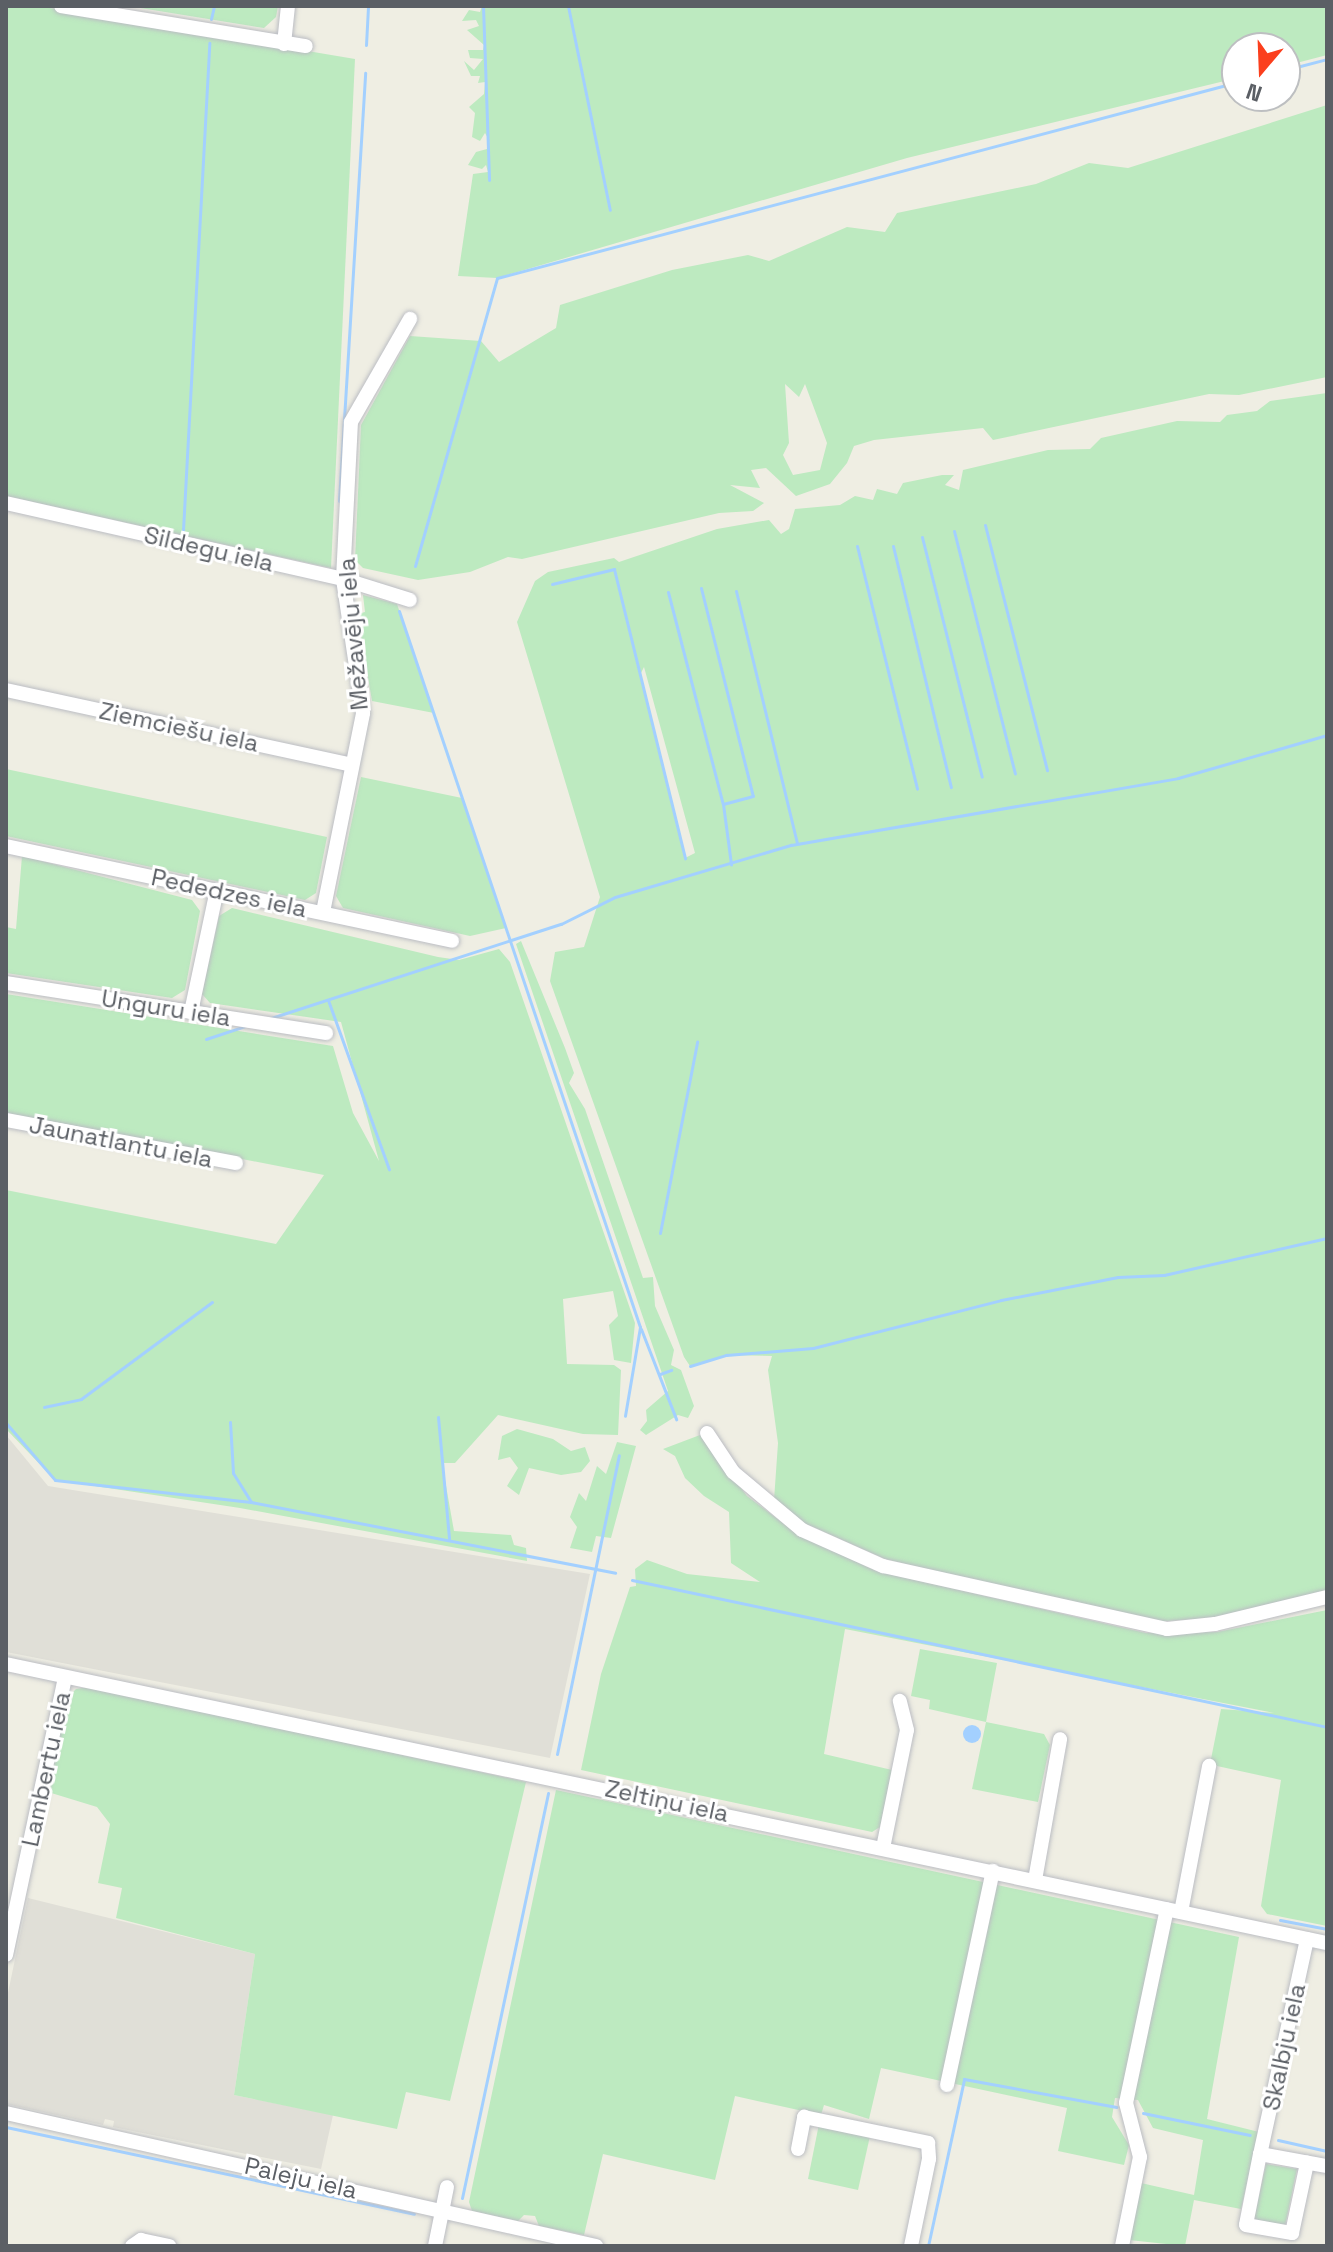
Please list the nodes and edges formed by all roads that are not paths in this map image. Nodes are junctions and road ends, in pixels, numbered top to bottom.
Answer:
1 (61, 6) edge
2 (288, 6) edge
3 (284, 44) junction
4 (306, 46) dead end
5 (410, 319) dead end
6 (6, 503) edge
7 (343, 579) junction
8 (410, 600) dead end
9 (6, 690) edge
10 (352, 765) junction
11 (6, 846) edge
12 (217, 890) junction
13 (323, 912) junction
14 (452, 941) dead end
15 (6, 983) edge
16 (191, 1012) junction
17 (326, 1033) dead end
18 (6, 1120) edge
19 (236, 1163) dead end
20 (707, 1433) dead end
21 (1327, 1597) edge
22 (6, 1664) edge
23 (65, 1677) junction
24 (900, 1701) dead end
25 (1060, 1739) dead end
26 (1209, 1766) dead end
27 (883, 1848) junction
28 (993, 1871) junction
29 (1035, 1880) junction
30 (1174, 1911) junction
31 (1307, 1939) junction
32 (1327, 1943) edge
33 (6, 1955) edge
34 (947, 2085) dead end
35 (6, 2113) edge
36 (798, 2149) dead end
37 (1260, 2154) junction
38 (1307, 2163) junction
39 (1327, 2166) edge
40 (447, 2187) dead end
41 (442, 2212) junction
42 (132, 2246) edge
43 (169, 2246) edge
44 (435, 2246) edge
45 (596, 2246) edge
46 (911, 2246) edge
47 (1122, 2246) edge

1 - 3 street
2 - 3 street
3 - 4 street
5 - 7 street, Mežavēju iela
6 - 7 street, Sildegu iela
7 - 8 street, Sildegu iela
7 - 10 street, Mežavēju iela
9 - 10 street, Ziemciešu iela
10 - 13 street, Mežavēju iela
11 - 12 street, Pededzes iela
12 - 13 street, Pededzes iela
12 - 16 street
13 - 14 street, Pededzes iela
15 - 16 street, Unguru iela
16 - 17 street, Unguru iela
18 - 19 street, Jaunatlantu iela
20 - 21 street
22 - 23 street, Zeltiņu iela
23 - 27 street, Zeltiņu iela
23 - 33 street, Lambertu iela
24 - 27 street
25 - 29 street
26 - 30 street
27 - 28 street, Zeltiņu iela
28 - 29 street, Zeltiņu iela
28 - 34 street
29 - 30 street, Zeltiņu iela
30 - 31 street, Zeltiņu iela
30 - 47 street
31 - 32 street, Zeltiņu iela
31 - 37 street, Skalbju iela
35 - 41 street, Paleju iela
36 - 46 street
37 - 38 street
37 - 38 street, Skalbju iela
38 - 39 street
40 - 41 street
41 - 44 street
41 - 45 street, Paleju iela
42 - 43 street

